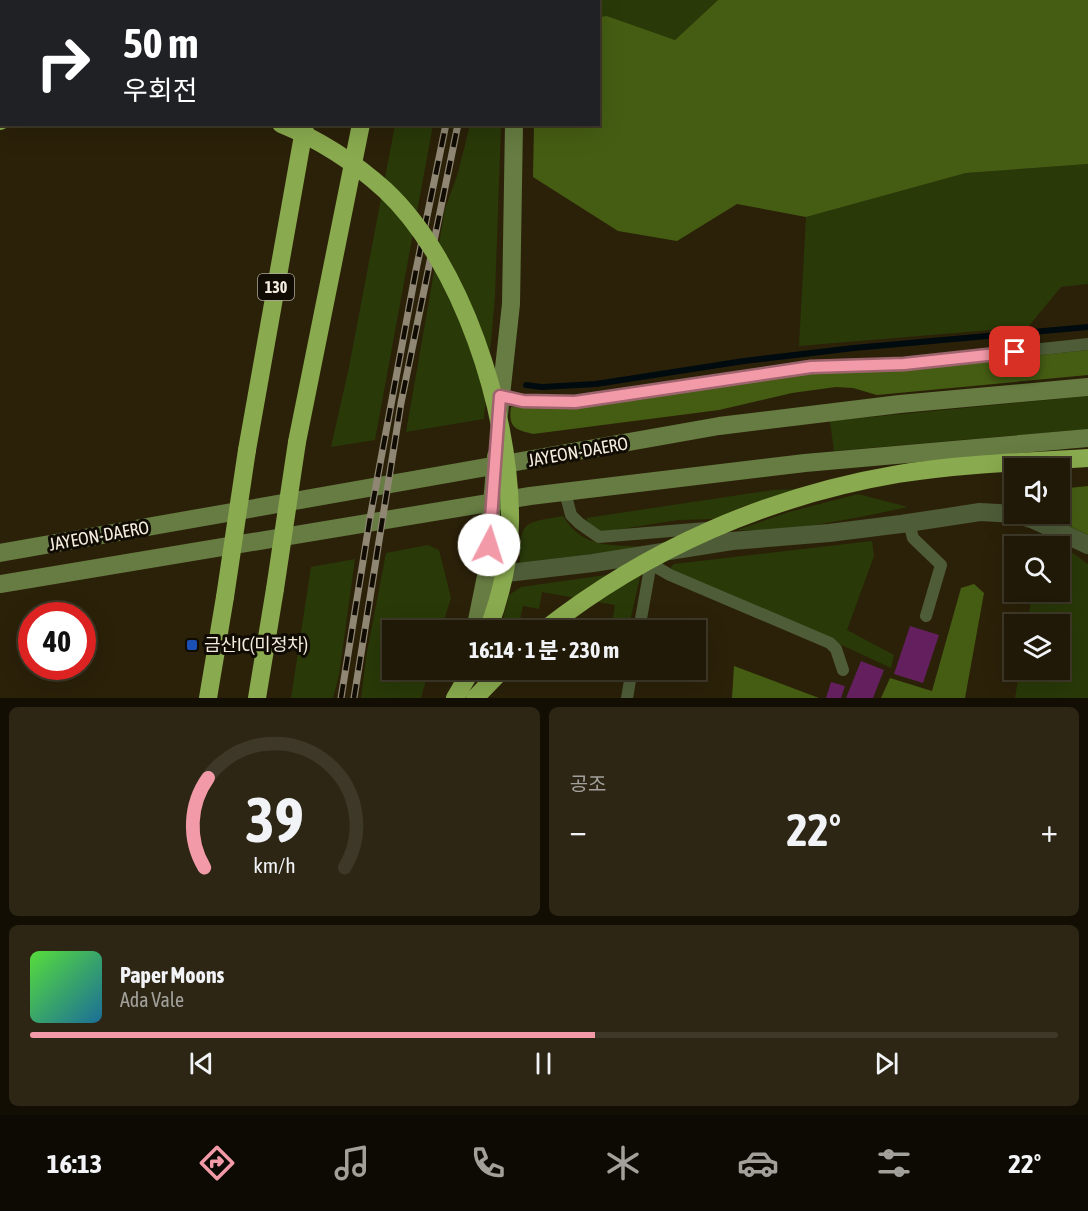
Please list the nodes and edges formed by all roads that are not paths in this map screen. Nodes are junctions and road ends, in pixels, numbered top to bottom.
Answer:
1 (286, 126) edge
2 (305, 126) edge
3 (361, 126) edge
4 (514, 126) edge
5 (1088, 344) edge
6 (1088, 387) edge
7 (500, 396) junction
8 (1088, 438) edge
9 (1088, 458) edge
10 (495, 466) junction
11 (565, 492) junction
12 (492, 502) junction
13 (909, 523) junction
14 (732, 541) junction
15 (1088, 545) edge
16 (0, 553) edge
17 (652, 559) junction
18 (486, 576) junction
19 (0, 584) edge
20 (926, 616) dead end
21 (477, 620) edge
22 (491, 620) edge
23 (558, 620) edge
24 (641, 620) edge
25 (843, 670) dead end
26 (465, 680) edge
27 (465, 680) edge
28 (493, 680) edge
29 (630, 680) edge
30 (208, 698) edge
31 (257, 698) edge
32 (454, 698) edge
33 (461, 698) edge
34 (476, 698) edge
35 (627, 698) edge

1 - 22 highway, bridge
2 - 30 highway, 130, bridge
3 - 31 highway, bridge
4 - 7 main road
5 - 7 lane
6 - 10 main road, JAYEON-DAERO
7 - 10 main road
8 - 11 main road, JAYEON-DAERO
9 - 23 highway, bridge
10 - 12 main road
10 - 16 main road, JAYEON-DAERO
11 - 12 main road, JAYEON-DAERO
11 - 14 lane
12 - 18 main road
12 - 19 main road, JAYEON-DAERO
13 - 14 street
13 - 15 street
13 - 20 lane
14 - 17 street
17 - 18 street
17 - 24 lane
17 - 25 lane
18 - 21 main road
26 - 33 main road
27 - 32 highway, bridge
28 - 34 highway
29 - 35 lane

